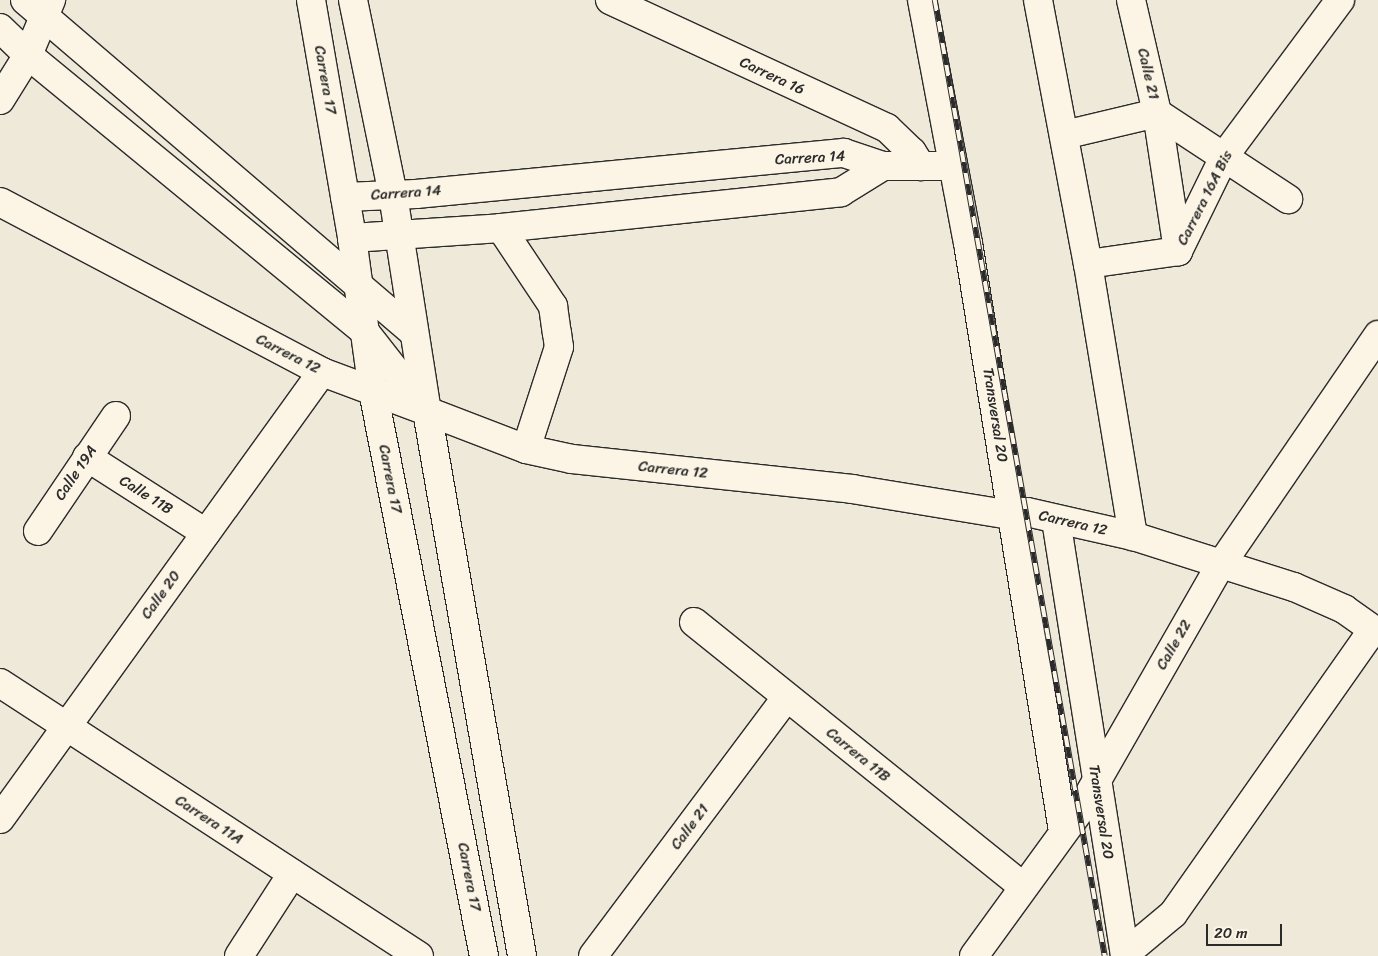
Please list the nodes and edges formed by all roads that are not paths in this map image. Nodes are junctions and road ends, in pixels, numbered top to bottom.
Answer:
1 (25, 0) edge
2 (311, 0) edge
3 (353, 0) edge
4 (922, 0) edge
5 (1038, 0) edge
6 (1131, 0) edge
7 (1340, 0) edge
8 (628, 4) edge
9 (48, 9) edge
10 (0, 28) edge
11 (28, 55) junction
12 (0, 100) edge
13 (1157, 112) junction
14 (1064, 135) junction
15 (823, 155) junction
16 (1225, 155) junction
17 (883, 166) junction
18 (921, 166) junction
19 (952, 166) junction
20 (828, 193) junction
21 (393, 195) junction
22 (345, 197) junction
23 (1288, 199) dead end
24 (0, 202) edge
25 (501, 228) junction
26 (399, 235) junction
27 (352, 238) junction
28 (1178, 251) junction
29 (1088, 264) junction
30 (357, 286) junction
31 (365, 332) junction
32 (414, 333) junction
33 (1378, 335) edge
34 (322, 372) junction
35 (373, 391) junction
36 (427, 410) junction
37 (116, 416) dead end
38 (526, 449) junction
39 (87, 457) junction
40 (1010, 516) junction
41 (1056, 520) junction
42 (38, 531) dead end
43 (206, 533) junction
44 (1132, 536) junction
45 (1220, 566) junction
46 (694, 622) dead end
47 (1376, 631) edge
48 (0, 683) edge
49 (786, 698) junction
50 (66, 727) junction
51 (1096, 780) junction
52 (0, 819) edge
53 (1063, 831) junction
54 (292, 874) junction
55 (1022, 886) junction
56 (1125, 955) edge
57 (240, 956) edge
58 (419, 956) edge
59 (484, 956) edge
60 (522, 956) edge
61 (593, 956) edge
62 (974, 956) edge

1 - 9 street
2 - 22 street, Carrera 17
3 - 21 street
4 - 19 street, Transversal 20
5 - 14 street
6 - 13 street, Calle 21
7 - 16 street, Carrera 16A Bis
8 - 18 street, Carrera 16
9 - 11 street
9 - 30 street
10 - 11 street
11 - 12 street
11 - 31 street
13 - 14 street, Calle 21
13 - 16 street
13 - 28 street
14 - 29 street
15 - 17 street, Carrera 14
15 - 20 street
15 - 21 street, Carrera 14
16 - 23 street
16 - 28 street, Carrera 16A Bis
17 - 18 street
17 - 20 street, Carrera 14
18 - 19 street
19 - 40 street, Transversal 20
20 - 25 street, Carrera 14
21 - 22 street, Carrera 14
21 - 26 street
22 - 27 street, Carrera 17
24 - 34 street, Carrera 12
25 - 26 street, Carrera 14
25 - 38 street
26 - 27 street, Carrera 14
26 - 32 street
27 - 30 street, Carrera 17
28 - 29 street, Carrera 16A Bis
29 - 44 street
30 - 31 street, Carrera 17
30 - 32 street
31 - 35 street, Carrera 17
31 - 36 street
32 - 36 street
33 - 45 street, Calle 22
34 - 35 street, Carrera 12
34 - 43 street, Calle 20
35 - 36 street, Carrera 12
35 - 59 street, Carrera 17
36 - 38 street, Carrera 12
36 - 60 street
37 - 39 street, Calle 19A
38 - 40 street, Carrera 12
39 - 42 street, Calle 19A
39 - 43 street, Calle 11B
40 - 41 street, Carrera 12
40 - 53 street, Transversal 20
41 - 44 street, Carrera 12
41 - 51 street, Transversal 20
43 - 50 street, Calle 20
44 - 45 street, Carrera 12
45 - 47 street, Carrera 12
45 - 51 street, Calle 22
46 - 49 street, Carrera 11B
47 - 56 street
48 - 50 street, Carrera 11A
49 - 55 street, Carrera 11B
49 - 61 street, Calle 21
50 - 52 street, Calle 20
50 - 54 street, Carrera 11A
51 - 53 street, Calle 22
51 - 56 street, Transversal 20
53 - 55 street, Calle 22
54 - 57 street
54 - 58 street, Carrera 11A
55 - 62 street, Calle 22

